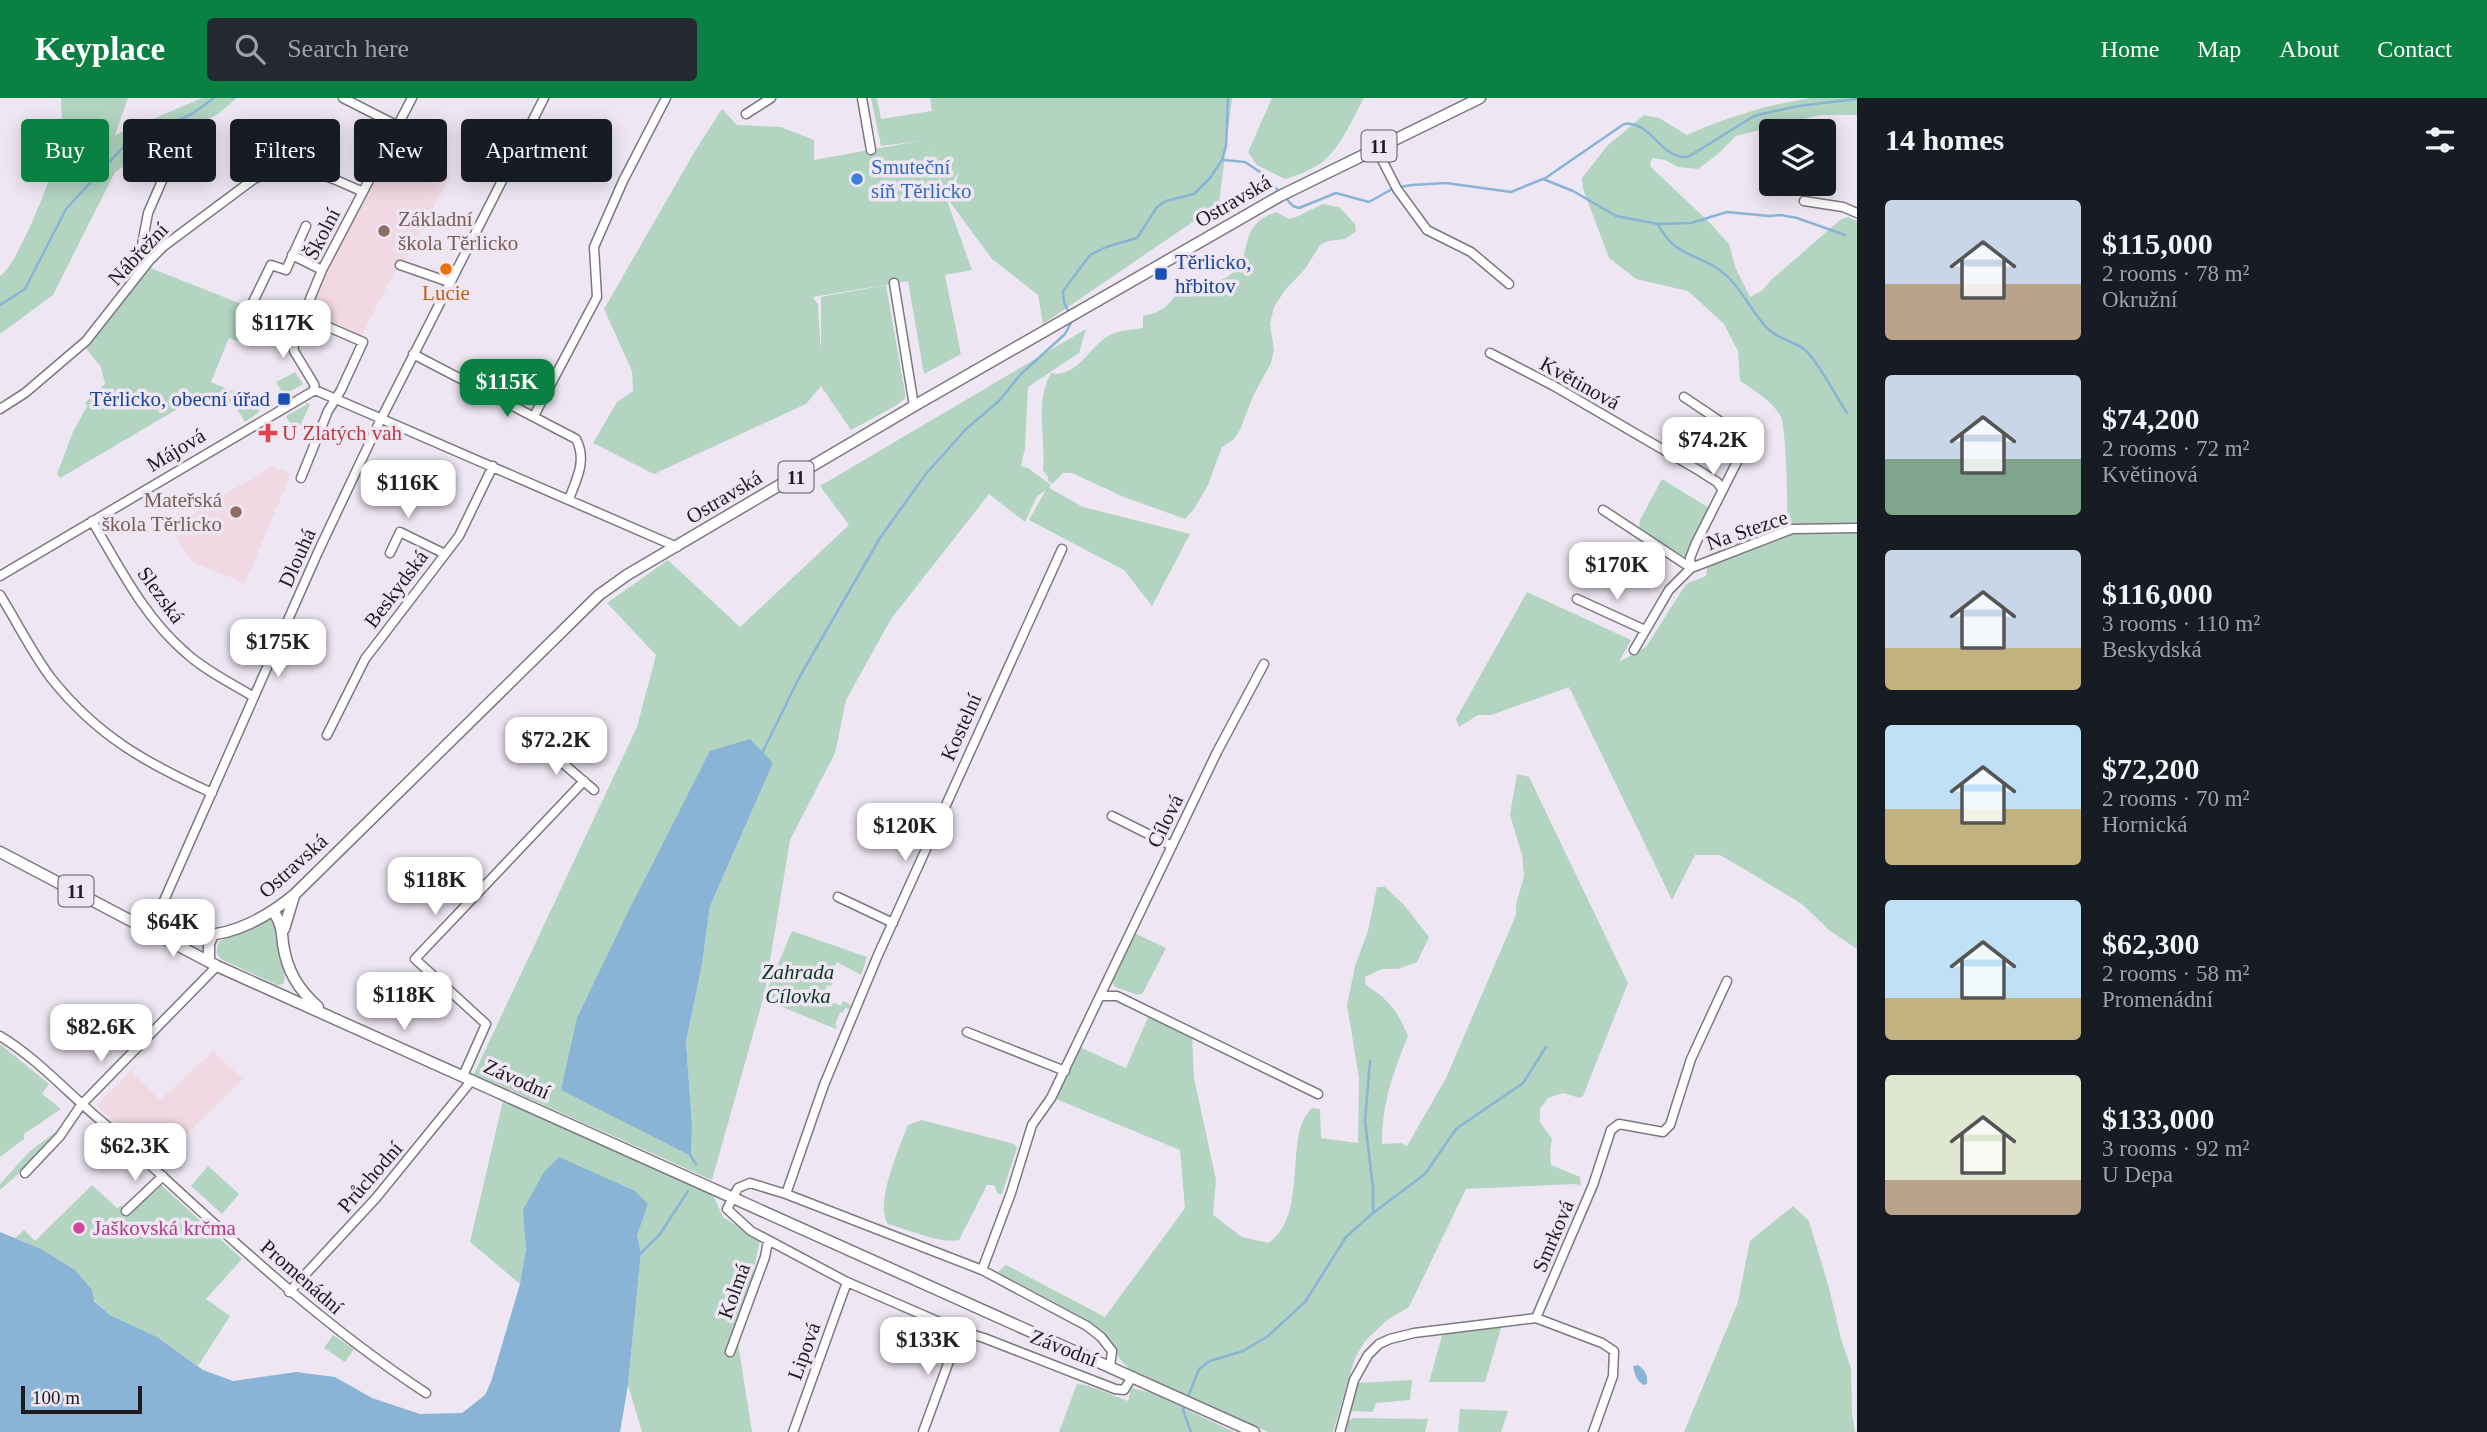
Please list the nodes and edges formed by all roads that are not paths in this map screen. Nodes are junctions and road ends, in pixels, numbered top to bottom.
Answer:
1 (343, 98) edge
2 (412, 98) edge
3 (544, 98) edge
4 (666, 98) edge
5 (771, 98) edge
6 (862, 98) edge
7 (1474, 99) edge
8 (746, 114) dead end
9 (384, 119) edge
10 (402, 119) edge
11 (1376, 148) junction
12 (871, 150) dead end
13 (161, 182) edge
14 (368, 182) edge
15 (363, 192) junction
16 (1804, 201) dead end
17 (1857, 214) edge
18 (306, 226) dead end
19 (292, 255) junction
20 (149, 261) junction
21 (400, 265) dead end
22 (322, 270) junction
23 (449, 282) junction
24 (894, 283) dead end
25 (1509, 284) dead end
26 (252, 304) dead end
27 (303, 316) junction
28 (1490, 353) dead end
29 (413, 354) junction
30 (315, 390) junction
31 (336, 397) junction
32 (1684, 397) dead end
33 (914, 407) junction
34 (0, 409) edge
35 (534, 416) junction
36 (381, 417) junction
37 (493, 466) junction
38 (301, 478) dead end
39 (1723, 490) junction
40 (569, 499) junction
41 (1602, 510) dead end
42 (92, 521) junction
43 (1857, 528) edge
44 (677, 547) junction
45 (1062, 549) dead end
46 (390, 553) dead end
47 (445, 554) junction
48 (1691, 568) junction
49 (0, 576) edge
50 (0, 595) edge
51 (1577, 598) dead end
52 (1645, 630) junction
53 (1634, 650) dead end
54 (1264, 664) dead end
55 (254, 696) junction
56 (327, 735) dead end
57 (537, 741) dead end
58 (584, 781) junction
59 (594, 790) dead end
60 (212, 793) junction
61 (1112, 816) dead end
62 (1172, 846) junction
63 (0, 852) edge
64 (295, 894) junction
65 (838, 897) dead end
66 (274, 912) junction
67 (893, 923) junction
68 (151, 930) junction
69 (283, 933) junction
70 (214, 934) junction
71 (213, 964) junction
72 (293, 978) junction
73 (1727, 981) dead end
74 (273, 989) junction
75 (1100, 996) junction
76 (323, 1012) junction
77 (967, 1032) dead end
78 (0, 1036) edge
79 (1065, 1071) junction
80 (468, 1078) junction
81 (1318, 1094) dead end
82 (81, 1105) junction
83 (25, 1173) dead end
84 (163, 1177) junction
85 (786, 1194) junction
86 (732, 1197) junction
87 (126, 1211) dead end
88 (768, 1241) junction
89 (982, 1270) junction
90 (847, 1282) junction
91 (289, 1292) junction
92 (1536, 1318) junction
93 (960, 1331) junction
94 (730, 1352) dead end
95 (1110, 1367) junction
96 (1132, 1377) junction
97 (426, 1393) dead end
98 (793, 1432) edge
99 (923, 1432) edge
100 (1254, 1432) edge
101 (1340, 1432) edge
102 (1593, 1432) edge

1 - 9 street
2 - 10 street, Školní
3 - 23 street, Dlouhá
4 - 35 street
5 - 8 street
6 - 12 street
7 - 11 main road, Ostravská / 11
11 - 25 street
11 - 33 main road, Ostravská / 11
13 - 20 street
14 - 15 street, Školní
15 - 20 street, Nábřežní
15 - 22 street, Školní
16 - 17 street
18 - 19 street
19 - 22 street
19 - 26 street
20 - 34 street, Nábřežní
21 - 23 street
22 - 27 street, Školní
23 - 29 street, Dlouhá
24 - 33 street
27 - 30 street, Školní
27 - 31 street
28 - 39 street, Květinová
29 - 35 street
29 - 36 street, Dlouhá
30 - 31 street
30 - 42 street, Májová
31 - 36 street
31 - 38 street
32 - 39 street, Na Stezce
33 - 44 main road, Ostravská / 11
35 - 40 street
36 - 37 street
36 - 55 street, Dlouhá
37 - 40 street
37 - 47 street, Beskydská
39 - 48 street, Na Stezce
40 - 44 street
41 - 48 street
42 - 49 street, Májová
42 - 55 street, Slezská
43 - 48 street, Na Stezce
44 - 64 main road, Ostravská / 11
45 - 67 street, Kostelní
46 - 47 street
47 - 56 street, Beskydská
48 - 52 street, Na Stezce
50 - 60 street
51 - 52 street
52 - 53 street, Na Stezce
54 - 62 street, Cílová
55 - 60 street, Dlouhá
57 - 58 street
58 - 59 street
58 - 80 street, Průchodní
60 - 68 street, Dlouhá
61 - 62 street
62 - 75 street, Cílová
63 - 68 main road, 11
64 - 66 main road, Ostravská / 11
64 - 69 main road
65 - 67 street
66 - 69 main road
66 - 70 main road, Ostravská / 11
67 - 85 street, Kostelní
68 - 70 main road, Ostravská / 11
68 - 71 main road, Závodní
69 - 72 main road
70 - 71 main road
71 - 74 main road, Závodní
71 - 82 street
72 - 74 main road
72 - 76 main road
73 - 92 street, Smrková
74 - 76 main road, Závodní
75 - 79 street, Cílová
75 - 81 street
76 - 80 main road, Závodní
77 - 79 street
78 - 82 street, Promenádní
79 - 89 street, Cílová
80 - 86 main road, Závodní
80 - 91 street, Průchodní
82 - 83 street
82 - 84 street, Promenádní
84 - 87 street
84 - 91 street, Promenádní
85 - 86 street, Závodní
85 - 89 street, Závodní
86 - 88 street, Závodní
86 - 95 main road, Závodní
88 - 90 street, Závodní
88 - 94 street, Kolmá
89 - 95 street, Závodní
90 - 93 street, Závodní
90 - 98 street, Lipová
91 - 97 street, Promenádní
92 - 101 street
92 - 102 street
93 - 96 street, Závodní
93 - 99 street
95 - 96 main road, Závodní
96 - 100 main road, Závodní

